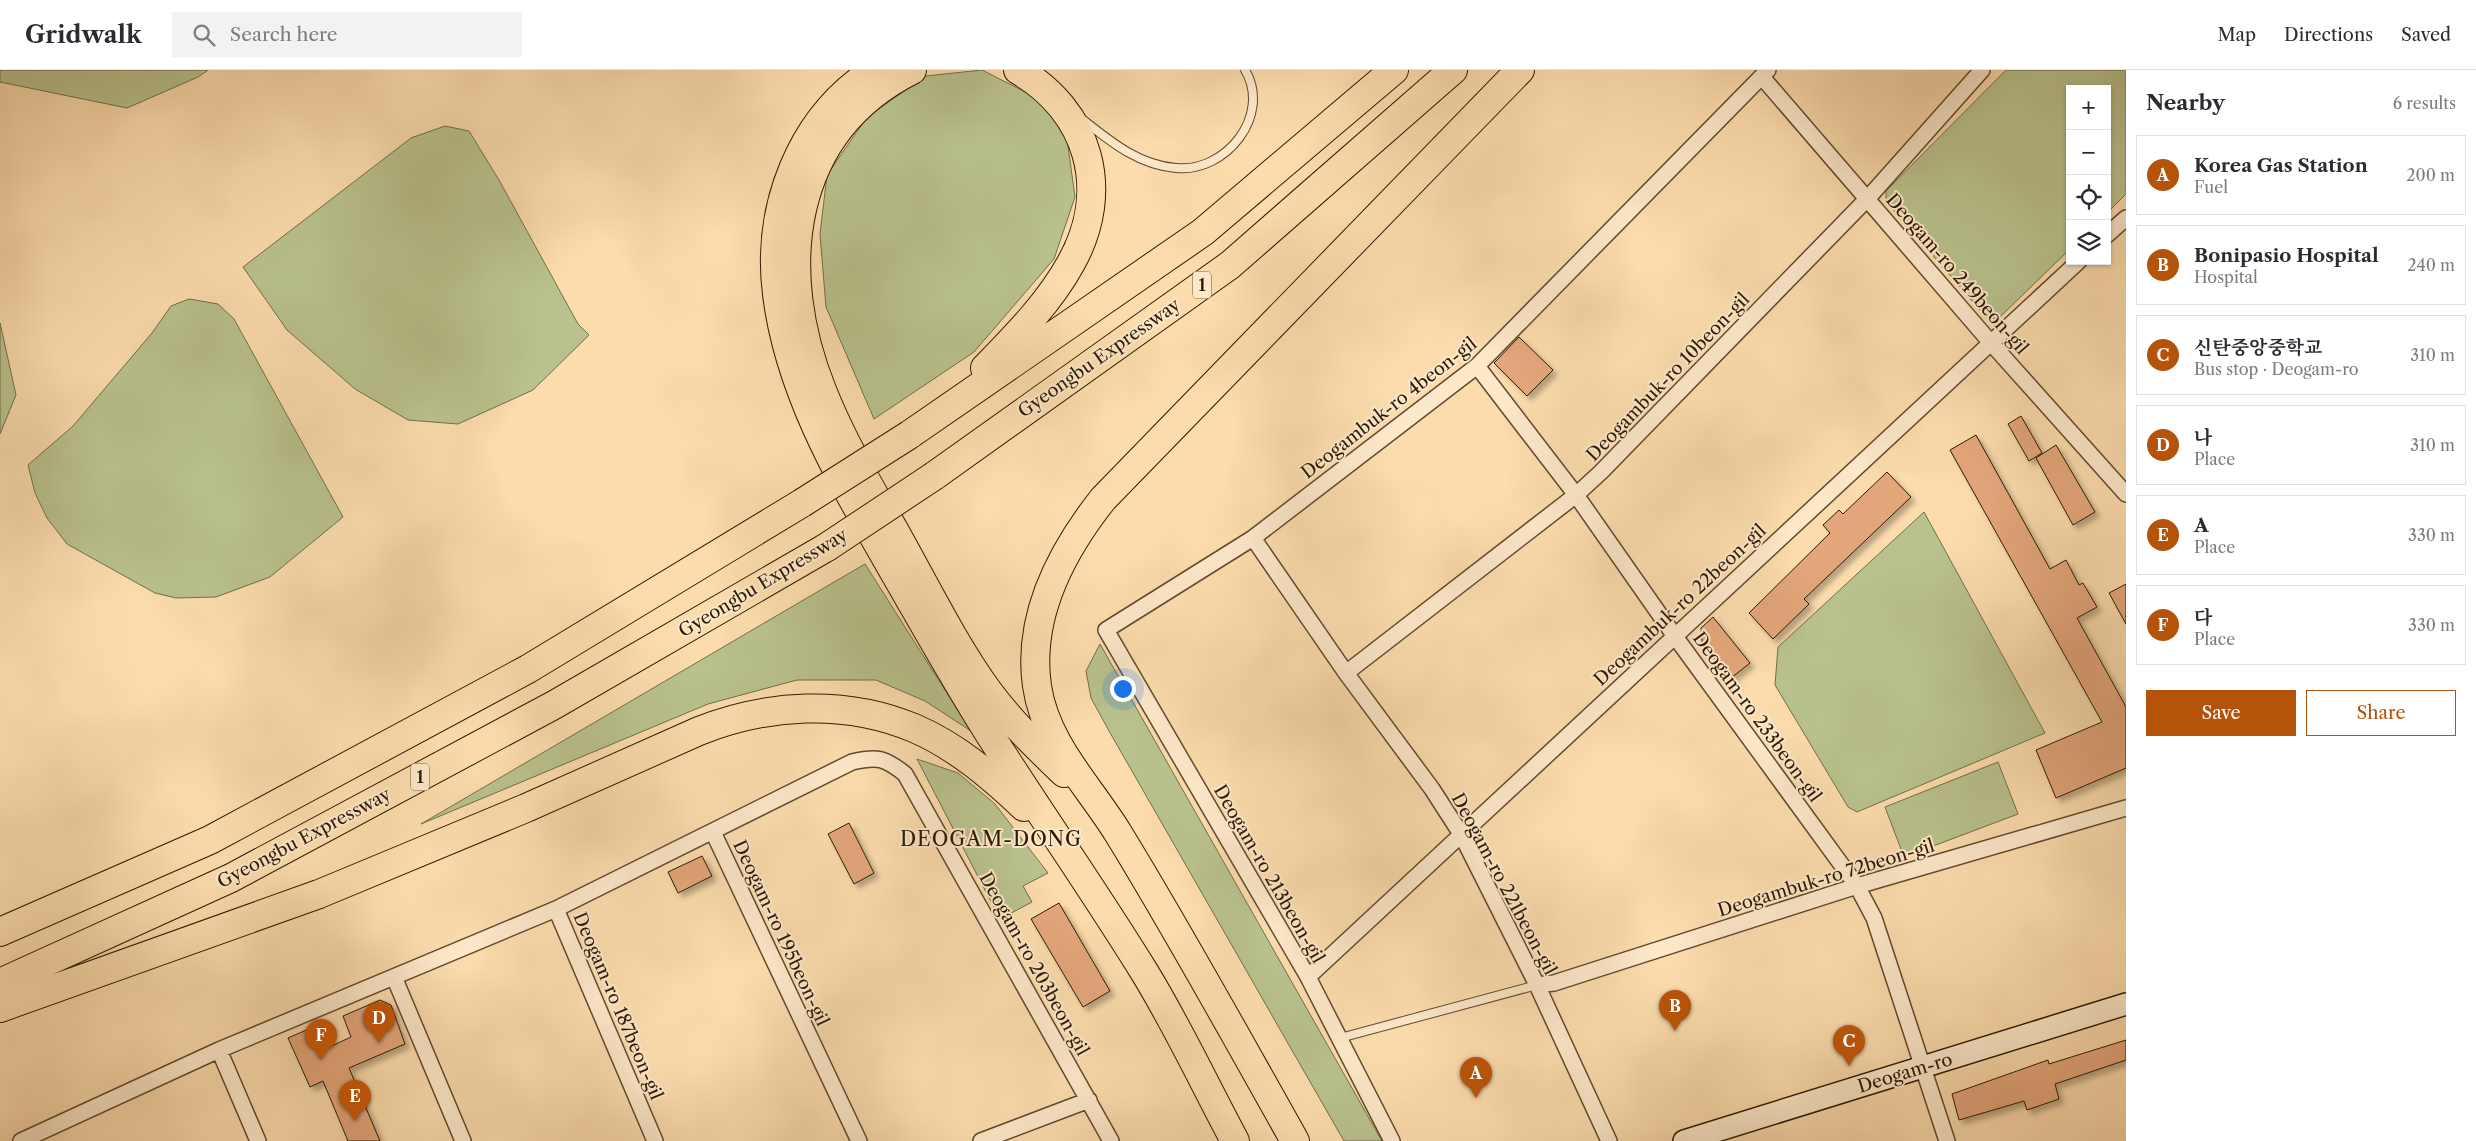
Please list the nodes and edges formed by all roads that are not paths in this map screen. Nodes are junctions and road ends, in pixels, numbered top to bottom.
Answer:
1 (875, 70) edge
2 (912, 70) edge
3 (1018, 70) edge
4 (1245, 70) edge
5 (1394, 70) edge
6 (1453, 70) edge
7 (1520, 70) edge
8 (1982, 70) edge
9 (1765, 73) edge
10 (1056, 99) junction
11 (1868, 198) junction
12 (2126, 218) edge
13 (2111, 231) edge
14 (2075, 265) edge
15 (1991, 343) junction
16 (1477, 366) junction
17 (908, 435) junction
18 (2126, 494) edge
19 (1576, 495) junction
20 (1252, 538) junction
21 (1106, 630) joint
22 (1674, 635) junction
23 (1346, 672) junction
24 (887, 760) joint
25 (2126, 808) edge
26 (713, 832) junction
27 (1117, 832) junction
28 (1461, 834) junction
29 (1062, 845) junction
30 (1857, 886) junction
31 (556, 909) junction
32 (0, 932) edge
33 (394, 977) junction
34 (1308, 977) junction
35 (0, 983) edge
36 (1537, 985) junction
37 (2126, 1004) edge
38 (0, 1008) edge
39 (1340, 1038) junction
40 (220, 1050) junction
41 (1925, 1067) junction
42 (1089, 1100) junction
43 (41, 1137) edge
44 (21, 1141) edge
45 (258, 1141) edge
46 (463, 1141) edge
47 (654, 1141) edge
48 (858, 1141) edge
49 (981, 1141) edge
50 (1111, 1141) edge
51 (1235, 1141) edge
52 (1295, 1141) edge
53 (1392, 1141) edge
54 (1609, 1141) edge
55 (1684, 1141) edge
56 (1947, 1141) edge

1 - 29 highway
2 - 27 highway
3 - 10 highway
4 - 10 lane
5 - 17 highway
6 - 35 highway, Gyeongbu Expressway / 1, bridge
7 - 27 highway
8 - 11 street, Deogambuk-ro 10beon-gil
9 - 11 street, Deogam-ro 249beon-gil
9 - 16 street, Deogambuk-ro 4beon-gil
10 - 17 highway
11 - 15 street, Deogam-ro 249beon-gil
11 - 19 street, Deogambuk-ro 10beon-gil
12 - 13 street
14 - 15 street, Deogambuk-ro 22beon-gil
15 - 18 street, Deogam-ro 249beon-gil
15 - 22 street, Deogambuk-ro 22beon-gil
16 - 19 street, Deogam-ro 233beon-gil
16 - 20 street, Deogambuk-ro 4beon-gil
17 - 32 highway, bridge
19 - 22 street, Deogam-ro 233beon-gil
19 - 23 street, Deogambuk-ro 10beon-gil
20 - 21 street, Deogambuk-ro 4beon-gil
20 - 23 street, Deogam-ro 221beon-gil
21 - 34 street, Deogam-ro 213beon-gil
22 - 28 street, Deogambuk-ro 22beon-gil
22 - 30 street, Deogam-ro 233beon-gil
23 - 28 street, Deogam-ro 221beon-gil
24 - 26 street, Deogam-ro 195beon-gil
24 - 42 street, Deogam-ro 203beon-gil
25 - 30 street, Deogambuk-ro 72beon-gil
26 - 31 street, Deogam-ro 187beon-gil
26 - 48 street, Deogam-ro 195beon-gil
27 - 52 highway
28 - 34 street, Deogambuk-ro 22beon-gil
28 - 36 street, Deogam-ro 221beon-gil
29 - 38 highway
29 - 51 highway
30 - 36 street, Deogambuk-ro 72beon-gil
30 - 41 street, Deogam-ro 233beon-gil
31 - 33 street
31 - 47 street, Deogam-ro 187beon-gil
33 - 40 street
33 - 46 street
34 - 39 street, Deogam-ro 213beon-gil
36 - 39 lane
36 - 54 street, Deogam-ro 221beon-gil
37 - 41 street, Deogam-ro
39 - 53 street, Deogam-ro 213beon-gil
40 - 43 street
40 - 45 street
41 - 55 street, Deogam-ro
41 - 56 street, Deogam-ro 233beon-gil
42 - 49 street
42 - 50 street, Deogam-ro 203beon-gil
43 - 44 street

